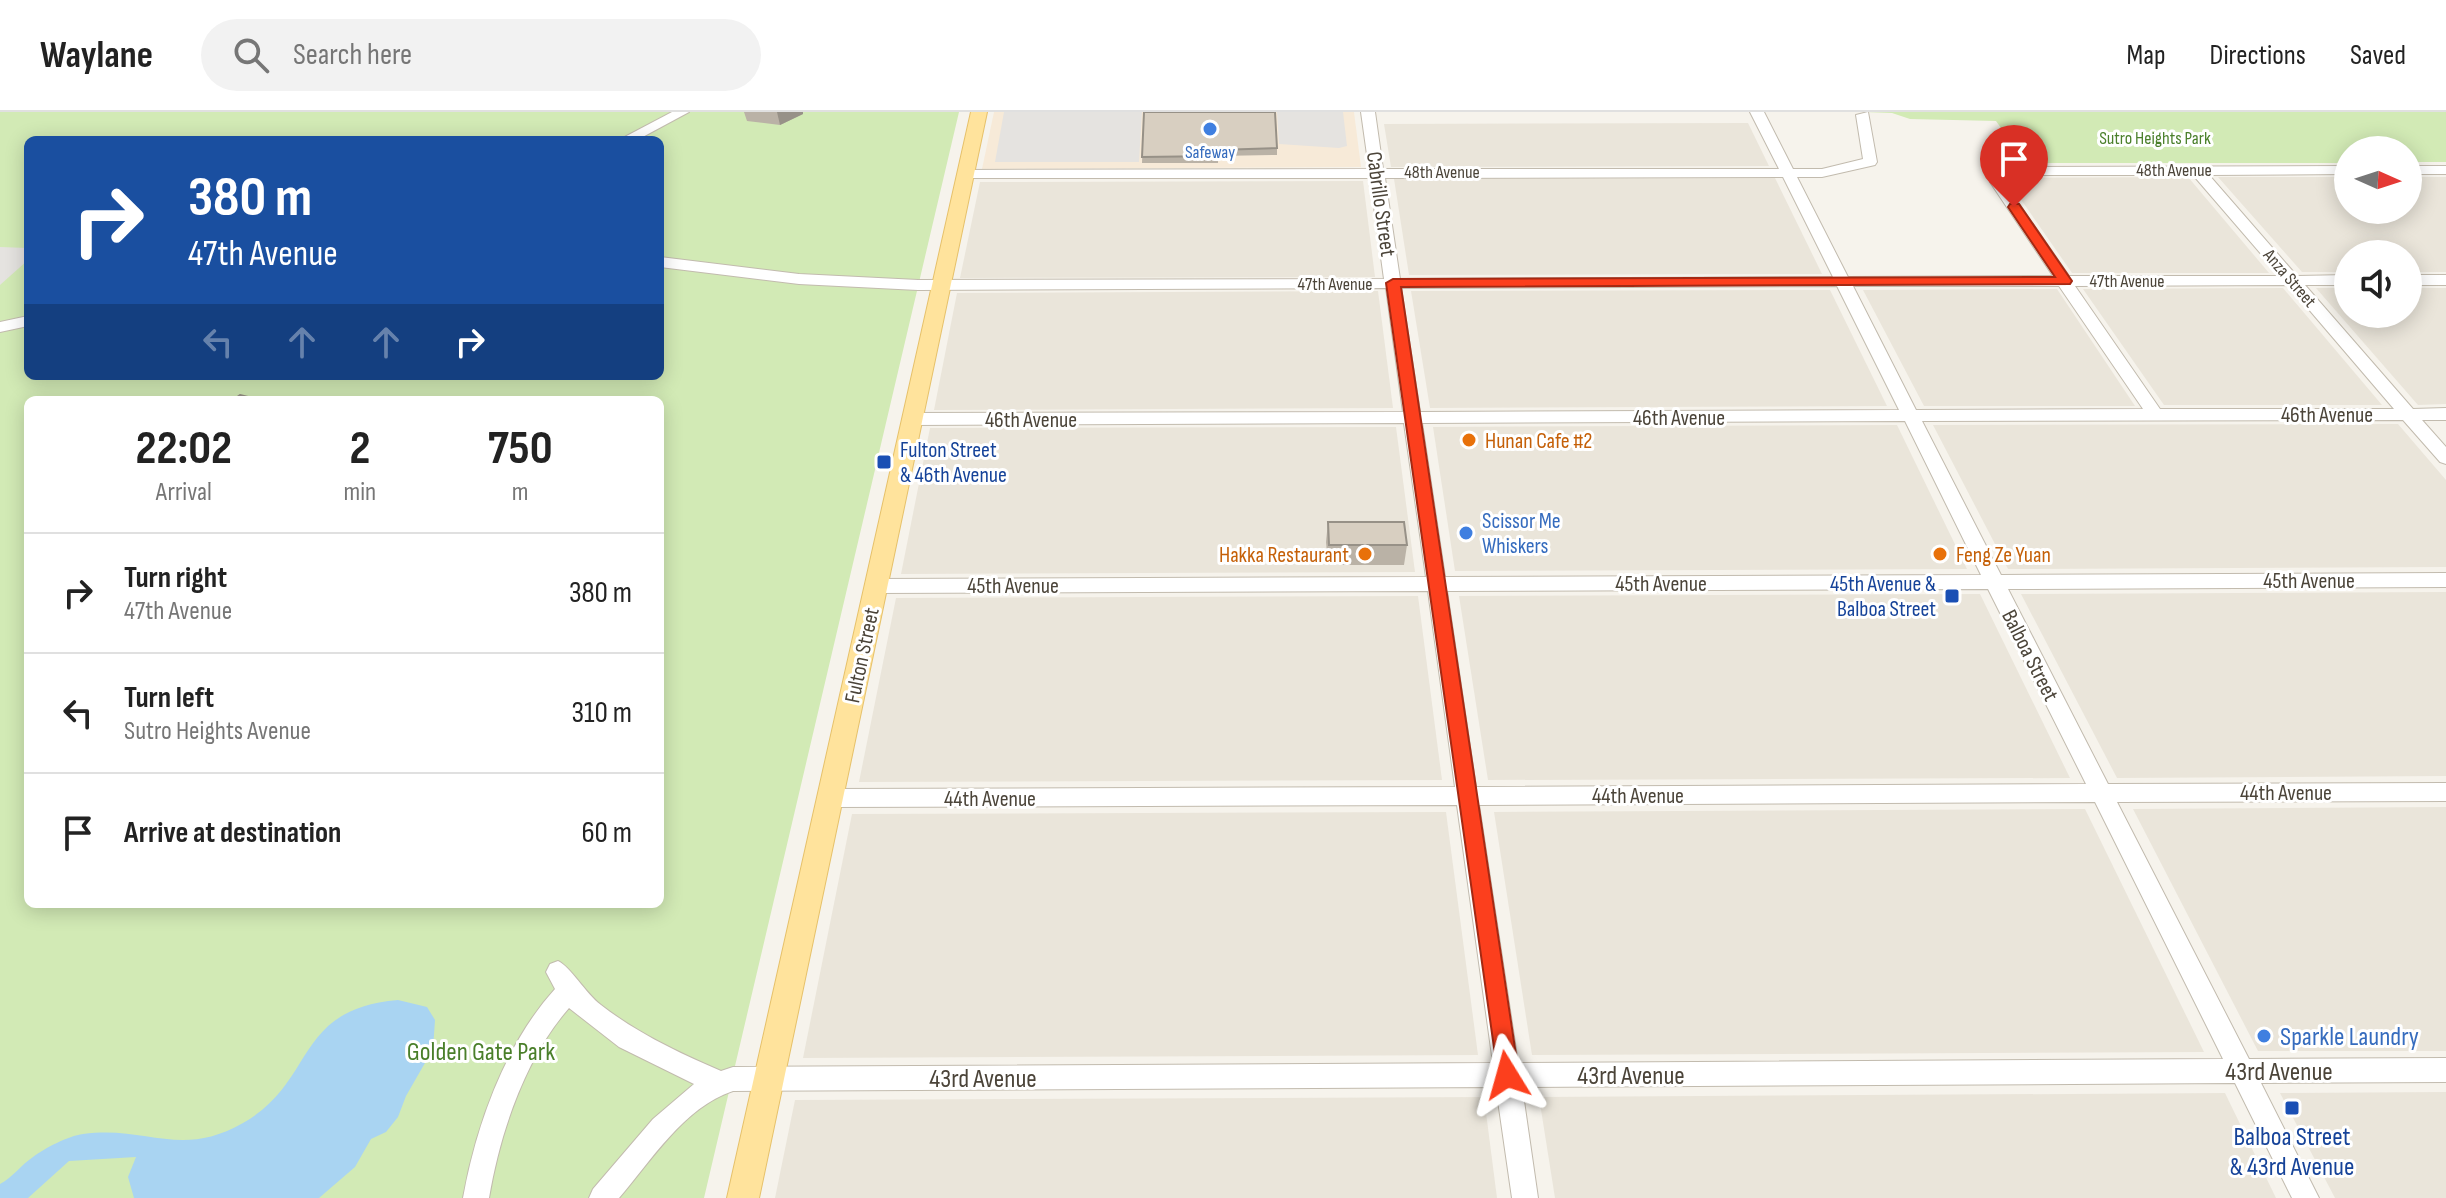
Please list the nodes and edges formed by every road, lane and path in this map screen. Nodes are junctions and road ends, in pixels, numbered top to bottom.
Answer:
1 (682, 112) edge
2 (979, 112) edge
3 (1368, 112) edge
4 (1757, 112) edge
5 (1863, 115) dead end
6 (634, 136) edge
7 (2197, 170) junction
8 (2334, 170) edge
9 (2422, 170) edge
10 (2446, 170) edge
11 (1787, 172) junction
12 (1377, 173) junction
13 (965, 174) junction
14 (664, 262) edge
15 (2292, 280) junction
16 (2334, 280) edge
17 (2422, 280) edge
18 (2446, 280) edge
19 (2065, 281) junction
20 (1843, 282) junction
21 (1393, 283) junction
22 (941, 285) junction
23 (24, 322) edge
24 (0, 327) edge
25 (2408, 414) junction
26 (2446, 414) edge
27 (2155, 415) junction
28 (1910, 416) junction
29 (1413, 418) junction
30 (912, 419) junction
31 (2446, 458) edge
32 (2446, 580) edge
33 (1994, 582) junction
34 (1436, 584) junction
35 (876, 586) junction
36 (2446, 792) edge
37 (2101, 793) junction
38 (1467, 795) junction
39 (830, 798) junction
40 (2446, 1070) edge
41 (2241, 1071) junction
42 (1507, 1075) junction
43 (768, 1079) junction
44 (719, 1082) junction
45 (476, 1198) edge
46 (602, 1198) edge
47 (743, 1198) edge
48 (1525, 1198) edge
49 (2306, 1198) edge

1 - 6 street
2 - 13 main road, Fulton Street
3 - 12 street, Cabrillo Street
4 - 11 street, Balboa Street
5 - 11 street, 48th Avenue
7 - 8 street, 48th Avenue
7 - 15 street, Anza Street
7 - 19 street, 48th Avenue
9 - 10 street
11 - 12 street, 48th Avenue
11 - 20 street, Balboa Street
12 - 13 street, 48th Avenue
12 - 21 street, Cabrillo Street
13 - 22 main road, Fulton Street
14 - 22 street, 47th Avenue
15 - 16 street, 47th Avenue
15 - 19 street, 47th Avenue
15 - 25 street, Anza Street
17 - 18 street
19 - 20 street, 47th Avenue
19 - 27 street
20 - 21 street, 47th Avenue
20 - 28 street, Balboa Street
21 - 22 street, 47th Avenue
21 - 29 street, Cabrillo Street
22 - 30 main road, Fulton Street
23 - 24 street
25 - 26 street, 46th Avenue
25 - 27 street, 46th Avenue
25 - 31 street, Anza Street
27 - 28 street, 46th Avenue
28 - 29 street, 46th Avenue
28 - 33 street, Balboa Street
29 - 30 street, 46th Avenue
29 - 34 street, Cabrillo Street
30 - 35 main road, Fulton Street
32 - 33 street, 45th Avenue
33 - 34 street, 45th Avenue
33 - 37 street, Balboa Street
34 - 35 street, 45th Avenue
34 - 38 street, Cabrillo Street
35 - 39 main road, Fulton Street
36 - 37 street, 44th Avenue
37 - 38 street, 44th Avenue
37 - 41 street, Balboa Street
38 - 39 street, 44th Avenue
38 - 42 street, Cabrillo Street
39 - 43 main road, Fulton Street
40 - 41 street, 43rd Avenue
41 - 42 street, 43rd Avenue
41 - 49 street, Balboa Street
42 - 43 street, 43rd Avenue
42 - 48 street, Cabrillo Street
43 - 44 street, 43rd Avenue
43 - 47 main road, Fulton Street
44 - 45 street
44 - 46 street

